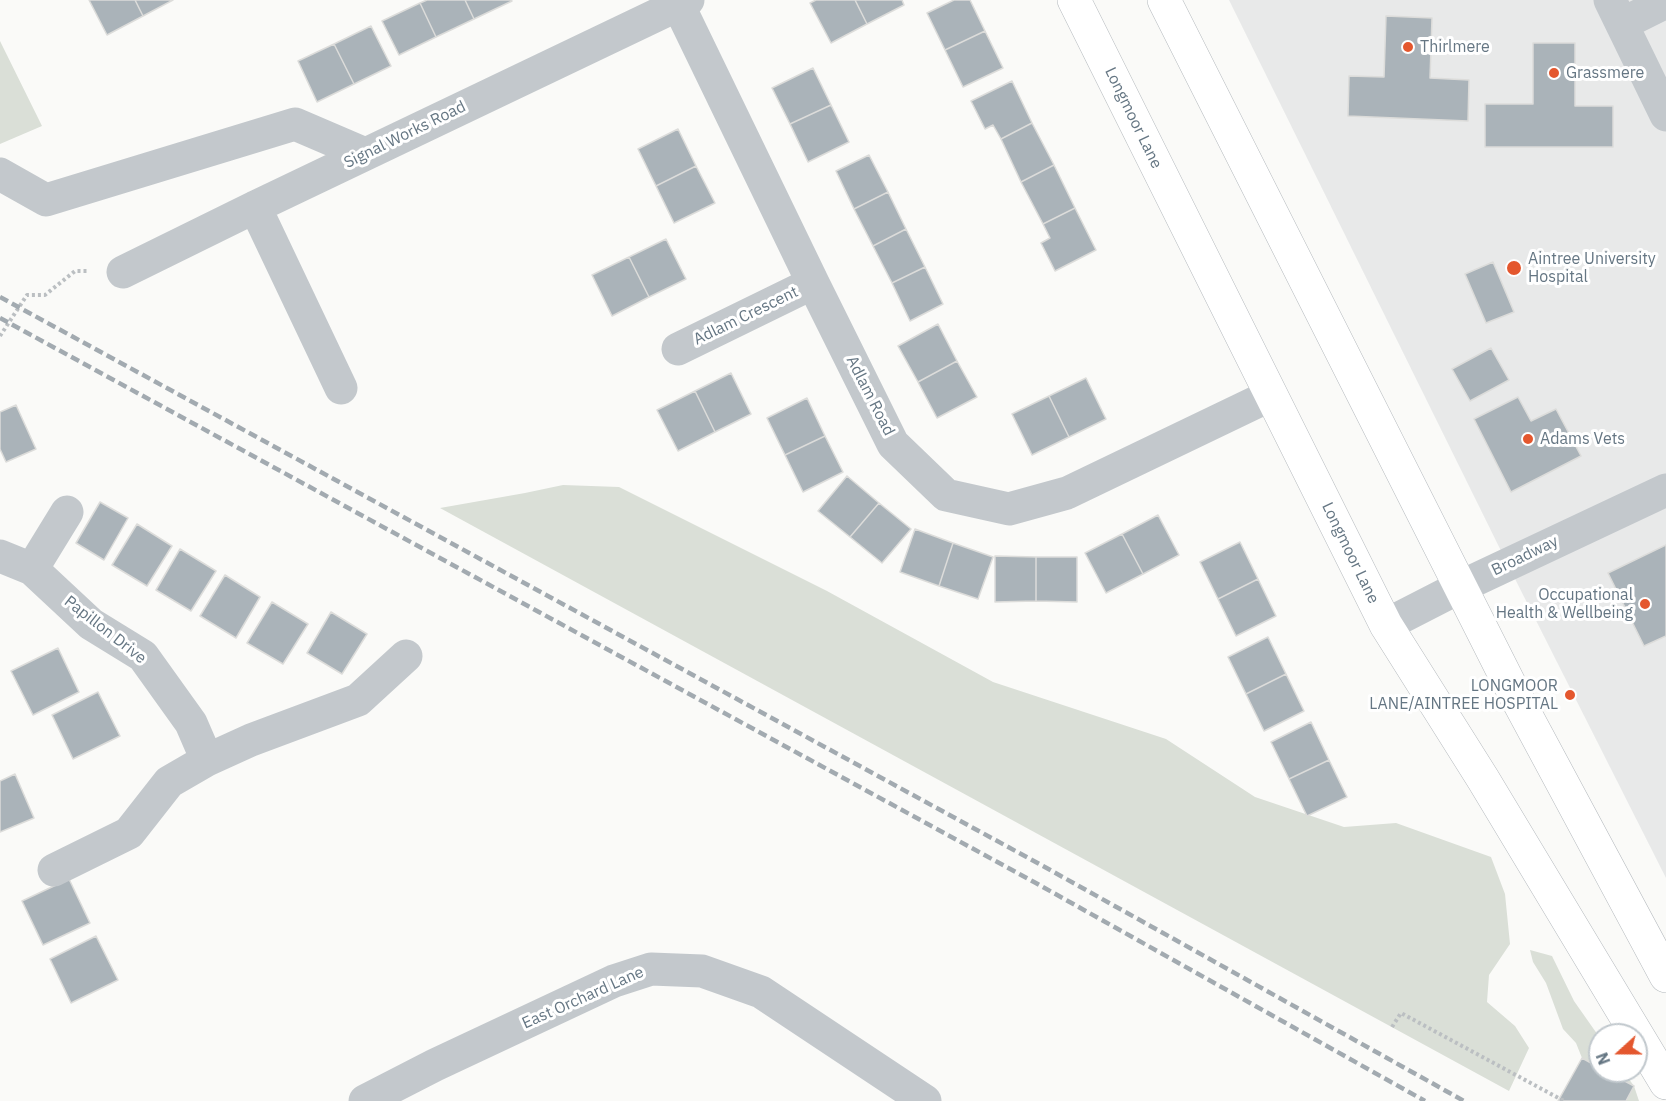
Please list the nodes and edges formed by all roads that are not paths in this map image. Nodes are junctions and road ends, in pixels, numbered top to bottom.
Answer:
1 (1074, 0) edge
2 (1164, 0) edge
3 (681, 2) edge
4 (1666, 2) edge
5 (1616, 12) edge
6 (1666, 115) edge
7 (365, 154) junction
8 (0, 174) edge
9 (255, 207) junction
10 (123, 272) road end
11 (813, 283) junction
12 (678, 349) dead end
13 (341, 388) dead end
14 (1271, 395) junction
15 (1666, 490) edge
16 (67, 512) dead end
17 (0, 556) edge
18 (32, 569) junction
19 (1460, 587) junction
20 (1386, 625) junction
21 (406, 656) dead end
22 (207, 760) junction
23 (54, 870) dead end
24 (1666, 976) edge
25 (1666, 1083) edge
26 (365, 1101) edge
27 (926, 1101) edge

1 - 14 main road, Longmoor Lane
2 - 19 main road
3 - 7 street, Signal Works Road
3 - 11 street, Adlam Road
4 - 5 street
5 - 6 street
7 - 8 street
7 - 9 street, Signal Works Road
9 - 10 street, Signal Works Road
9 - 13 street
11 - 12 street, Adlam Crescent
11 - 14 street, Adlam Road
14 - 20 main road, Longmoor Lane
15 - 19 street, Broadway
16 - 18 street
17 - 18 street, Papillon Drive
18 - 22 street, Papillon Drive
19 - 20 street, Broadway
19 - 24 main road
20 - 25 main road, Longmoor Lane
21 - 22 street
22 - 23 street
26 - 27 street, East Orchard Lane

